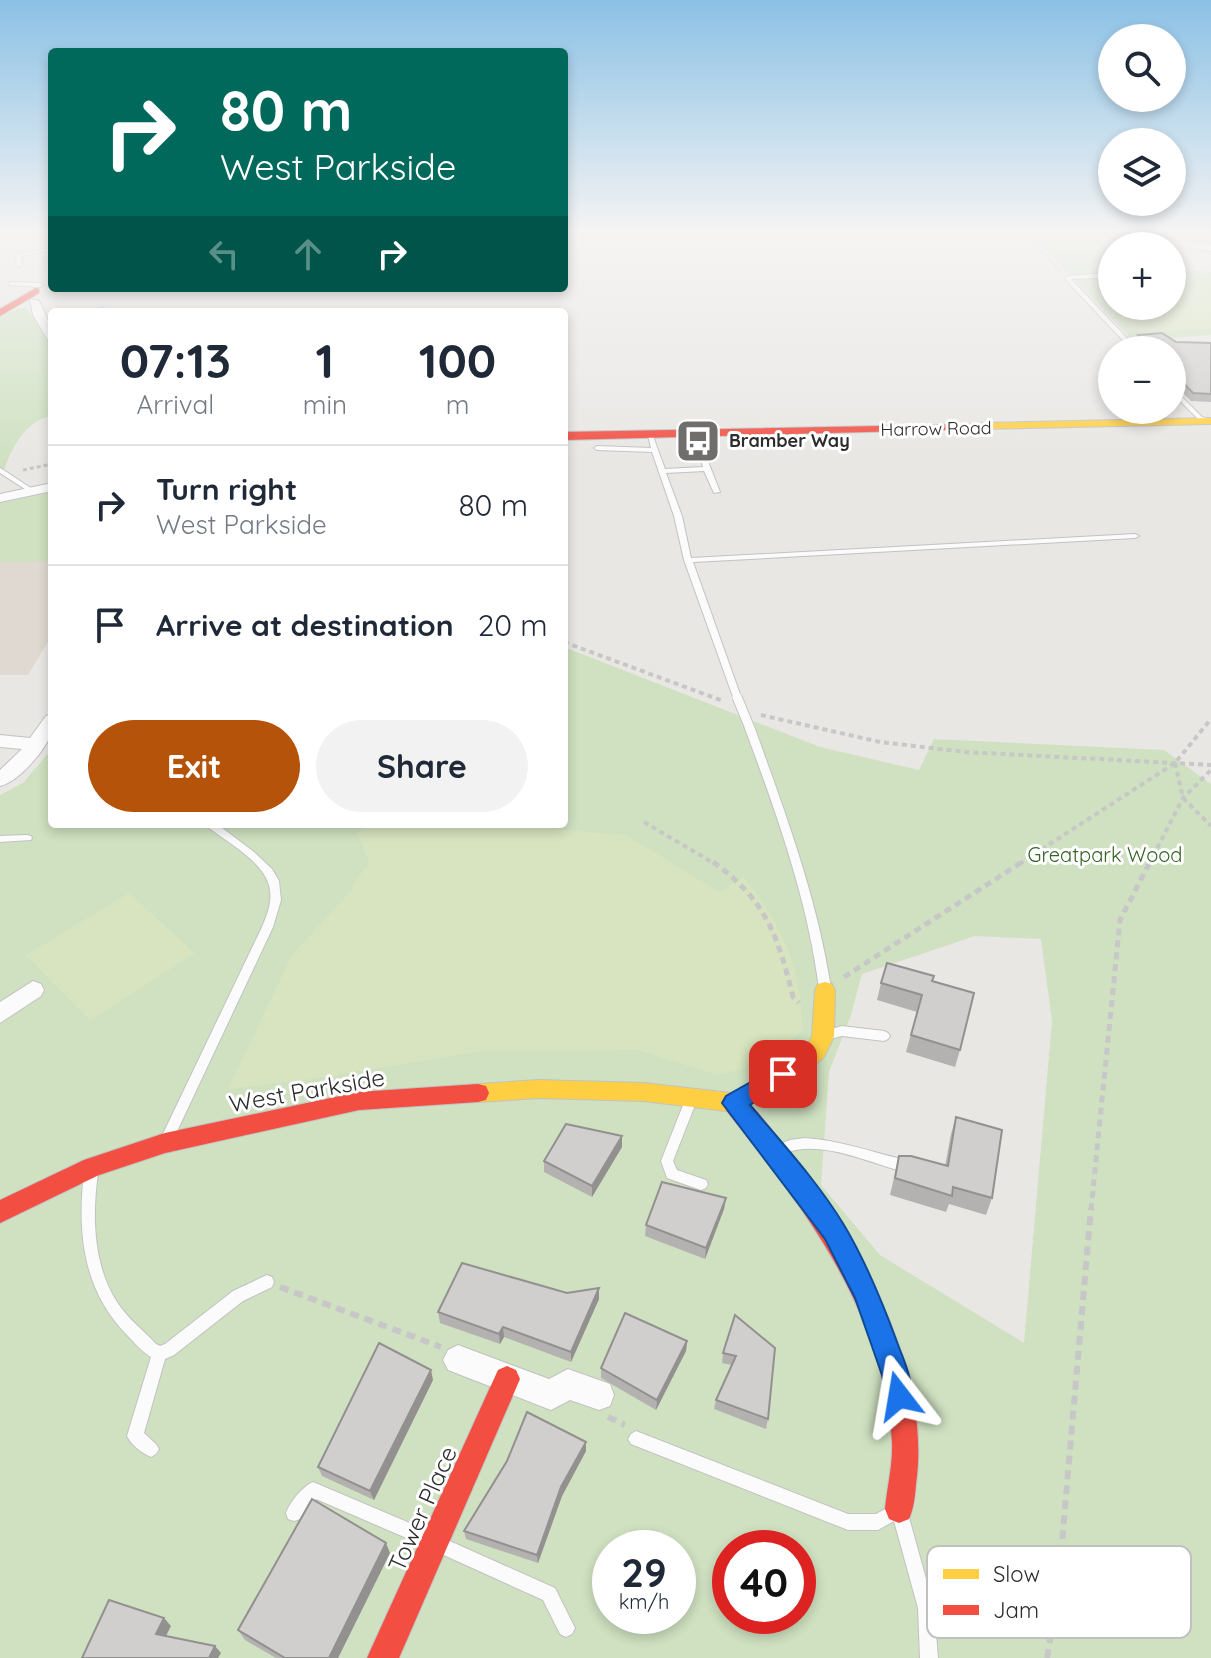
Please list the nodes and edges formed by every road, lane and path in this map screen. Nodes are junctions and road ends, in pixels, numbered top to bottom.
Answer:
1 (1097, 309) edge
2 (1122, 336) edge
3 (1186, 404) edge
4 (1211, 421) edge
5 (568, 436) edge
6 (653, 443) junction
7 (597, 448) dead end
8 (702, 452) dead end
9 (48, 465) edge
10 (707, 469) junction
11 (663, 471) junction
12 (4, 473) edge
13 (48, 488) edge
14 (33, 492) junction
15 (716, 492) dead end
16 (0, 498) edge
17 (1135, 536) dead end
18 (688, 560) junction
19 (568, 643) edge
20 (734, 700) junction
21 (758, 714) dead end
22 (1211, 719) edge
23 (48, 726) edge
24 (0, 741) edge
25 (36, 744) junction
26 (1175, 763) junction
27 (1211, 767) edge
28 (0, 780) edge
29 (1183, 798) junction
30 (644, 822) dead end
31 (1211, 826) edge
32 (216, 828) edge
33 (27, 838) dead end
34 (0, 839) edge
35 (33, 990) dead end
36 (825, 998) junction
37 (0, 1014) edge
38 (823, 1036) junction
39 (884, 1036) dead end
40 (692, 1098) junction
41 (734, 1103) junction
42 (165, 1143) junction
43 (776, 1152) junction
44 (901, 1165) edge
45 (92, 1167) junction
46 (701, 1184) dead end
47 (0, 1212) edge
48 (267, 1282) joint
49 (159, 1353) junction
50 (458, 1360) joint
51 (507, 1379) junction
52 (599, 1395) dead end
53 (636, 1439) dead end
54 (151, 1449) dead end
55 (899, 1509) junction
56 (294, 1513) dead end
57 (435, 1542) junction
58 (1062, 1546) edge
59 (927, 1625) edge
60 (566, 1628) dead end
61 (928, 1638) edge
62 (1050, 1638) edge
63 (383, 1658) edge
64 (929, 1658) edge
65 (1047, 1658) edge

1 - 2 lane
3 - 4 lane
4 - 6 street, Harrow Road
5 - 6 street, Harrow Road
6 - 7 lane
6 - 11 lane
8 - 10 lane
9 - 12 path
10 - 11 lane
10 - 15 lane
11 - 18 lane
12 - 14 lane
13 - 14 street
14 - 16 street
17 - 18 lane
18 - 20 lane
19 - 20 path
20 - 36 lane, bridge
21 - 26 path
22 - 26 path
23 - 25 street
24 - 25 street
25 - 28 street
26 - 27 path
26 - 29 path
26 - 36 path
27 - 29 path
29 - 31 path
29 - 58 path
30 - 36 path
32 - 42 lane
33 - 34 lane
35 - 37 street
36 - 38 street
38 - 39 lane
38 - 41 street
40 - 41 street, West Parkside
40 - 42 street, West Parkside
40 - 46 lane
41 - 43 street
42 - 45 street, West Parkside
43 - 44 lane
43 - 55 street
45 - 47 street, West Parkside
45 - 49 lane
48 - 49 lane
48 - 50 path
49 - 54 lane
50 - 51 street
51 - 52 street
51 - 57 street, Tower Place
53 - 55 lane
55 - 59 lane
56 - 57 lane
57 - 60 lane
57 - 63 street, Tower Place
61 - 64 lane
62 - 65 path

